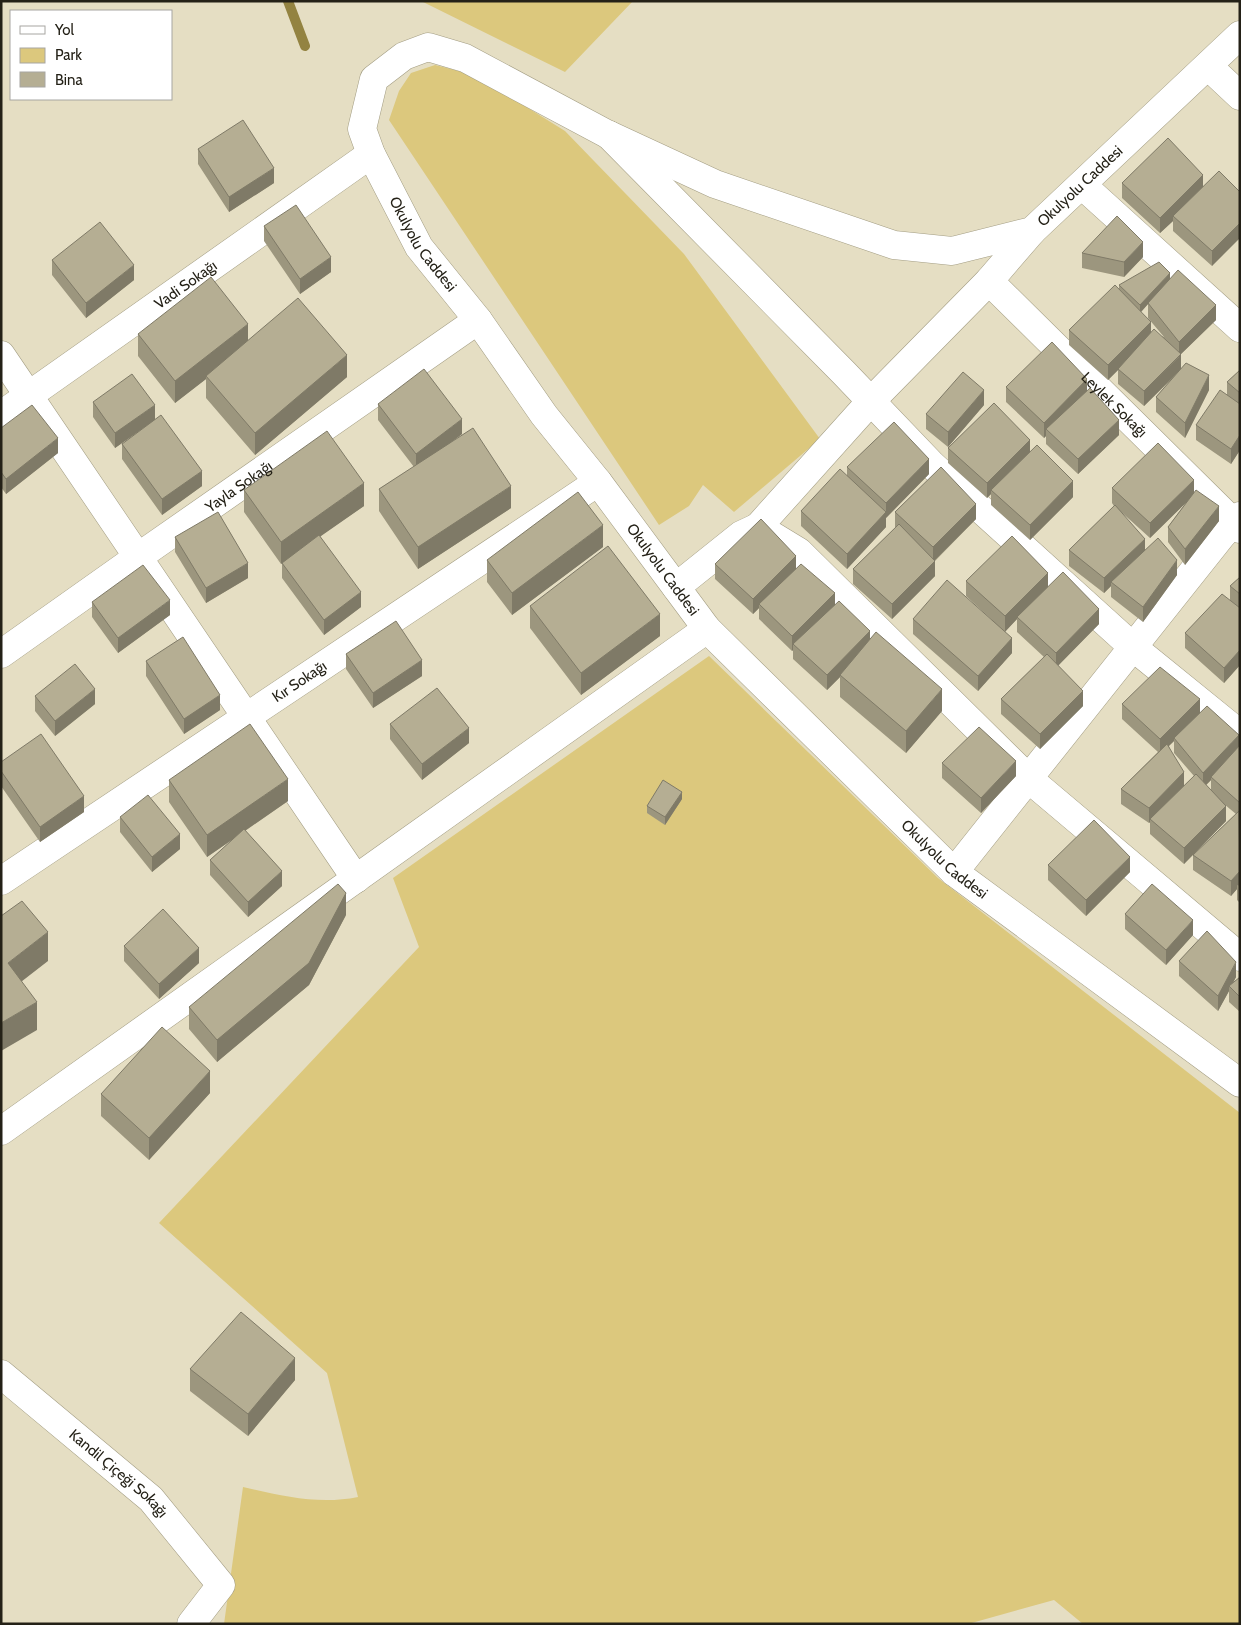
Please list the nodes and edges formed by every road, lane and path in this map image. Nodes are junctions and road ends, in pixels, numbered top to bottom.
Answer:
1 (1240, 35) edge
2 (1208, 66) junction
3 (1240, 96) edge
4 (607, 134) junction
5 (371, 154) junction
6 (1082, 185) junction
7 (1032, 231) junction
8 (989, 281) junction
9 (478, 320) junction
10 (1240, 328) edge
11 (1, 355) edge
12 (28, 395) junction
13 (871, 401) junction
14 (1, 415) edge
15 (598, 482) junction
16 (1238, 523) edge
17 (758, 527) junction
18 (138, 557) junction
19 (676, 587) junction
20 (707, 629) junction
21 (1134, 648) junction
22 (1, 654) edge
23 (246, 717) junction
24 (1240, 734) edge
25 (1029, 780) junction
26 (954, 872) junction
27 (356, 879) junction
28 (1, 882) edge
29 (1240, 957) edge
30 (1240, 1083) edge
31 (1, 1131) edge
32 (1, 1374) edge
33 (191, 1624) edge

1 - 2 street, Okulyolu Caddesi
2 - 3 street
2 - 6 street, Okulyolu Caddesi
4 - 5 street, Okulyolu Caddesi
4 - 7 street, Okulyolu Caddesi
4 - 13 street
5 - 9 street, Okulyolu Caddesi
5 - 12 street, Vadi Sokağı
6 - 7 street, Okulyolu Caddesi
6 - 10 street
7 - 8 street
8 - 13 street
8 - 16 street, Leylek Sokağı
9 - 15 street, Okulyolu Caddesi
9 - 18 street, Yayla Sokağı
11 - 12 street
12 - 14 street, Vadi Sokağı
12 - 18 street
13 - 17 street
13 - 21 street
15 - 19 street, Okulyolu Caddesi
15 - 23 street, Kır Sokağı
16 - 21 street
17 - 19 street
17 - 25 street
18 - 22 street, Yayla Sokağı
18 - 23 street
19 - 20 street, Okulyolu Caddesi
20 - 26 street, Okulyolu Caddesi
20 - 27 street
21 - 24 street
21 - 25 street
23 - 27 street
23 - 28 street, Kır Sokağı
25 - 26 street
25 - 29 street
26 - 30 street, Okulyolu Caddesi
27 - 31 street
32 - 33 street, Kandil Çiçeği Sokağı

